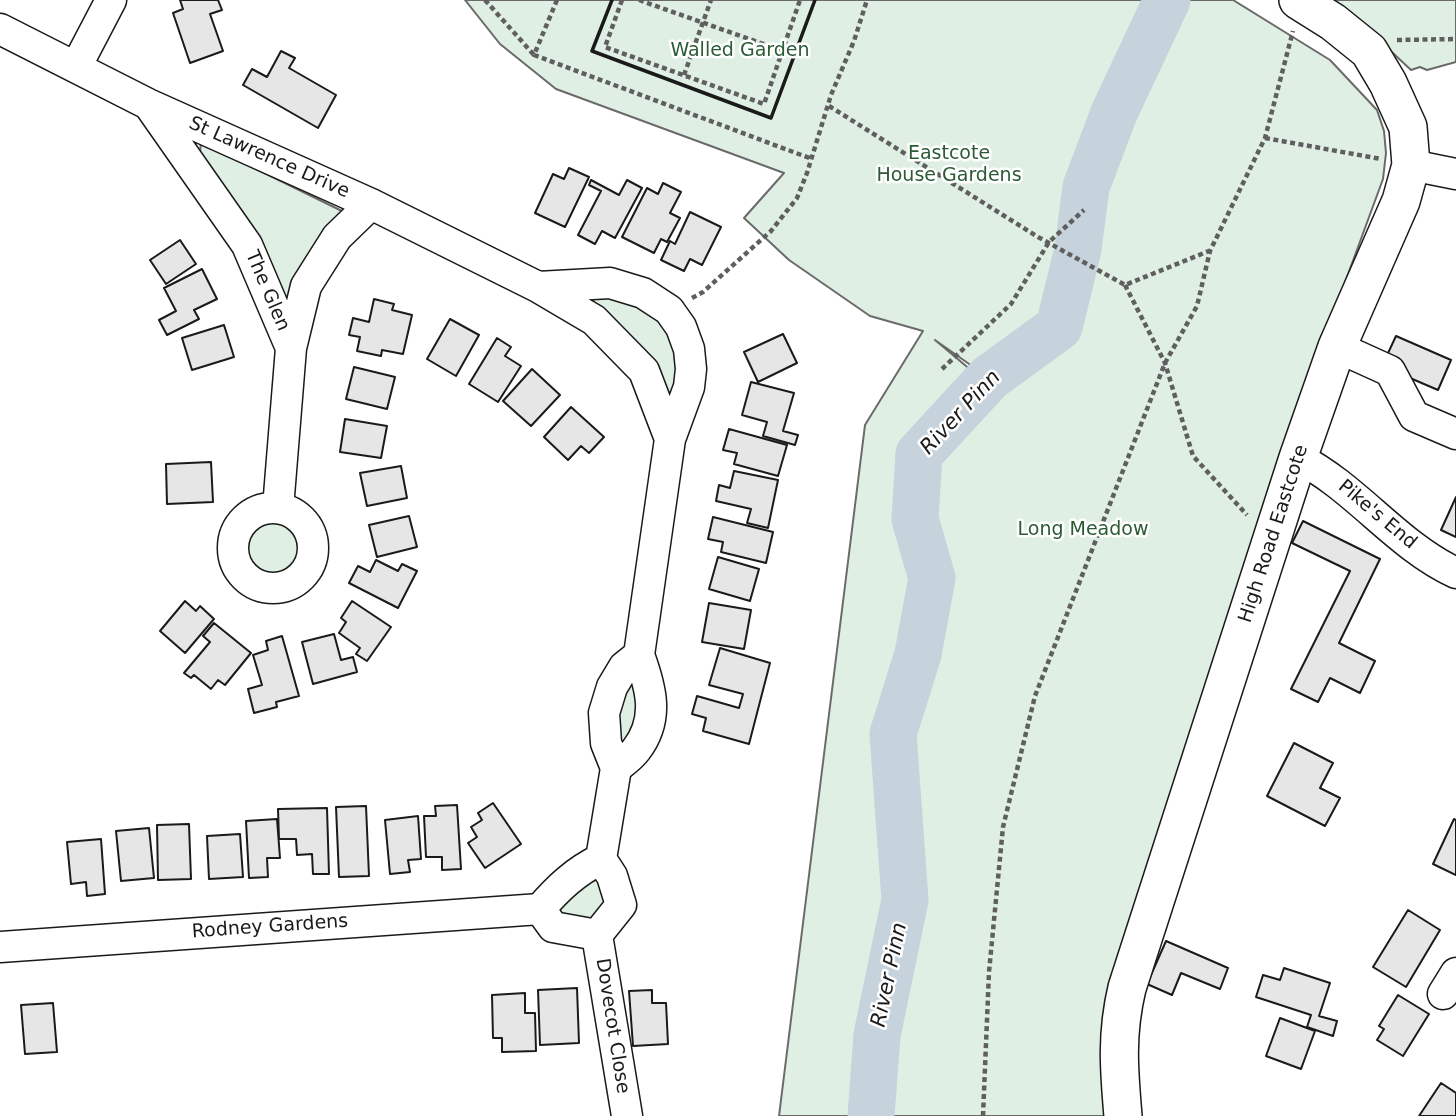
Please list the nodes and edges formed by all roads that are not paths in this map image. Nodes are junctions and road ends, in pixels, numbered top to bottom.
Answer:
1 (111, 0) edge
2 (1301, 2) edge
3 (0, 29) edge
4 (76, 67) junction
5 (148, 104) junction
6 (1411, 165) junction
7 (1456, 174) edge
8 (371, 204) junction
9 (538, 286) junction
10 (1336, 347) junction
11 (291, 348) junction
12 (1456, 434) edge
13 (670, 439) junction
14 (1298, 458) junction
15 (278, 508) dead end
16 (1456, 573) edge
17 (639, 655) junction
18 (616, 768) junction
19 (601, 859) junction
20 (540, 909) junction
21 (597, 935) junction
22 (0, 947) edge
23 (627, 1116) edge
24 (1123, 1116) edge

1 - 4 street
2 - 6 main road, High Road Eastcote
3 - 4 street, St Lawrence Drive
4 - 5 street, St Lawrence Drive
5 - 8 street, St Lawrence Drive
5 - 11 street, The Glen
6 - 7 street
6 - 10 main road, High Road Eastcote
8 - 9 street, St Lawrence Drive
8 - 11 street
9 - 13 street, St Lawrence Drive
9 - 13 street, St Lawrence Drive
10 - 12 street
10 - 14 main road, High Road Eastcote
11 - 15 street, The Glen
13 - 17 street
14 - 16 street, Pike's End
14 - 24 main road, High Road Eastcote
17 - 18 street
17 - 18 street
18 - 19 street
19 - 20 street
19 - 21 street
20 - 21 street
20 - 22 street, Rodney Gardens
21 - 23 street, Dovecot Close

